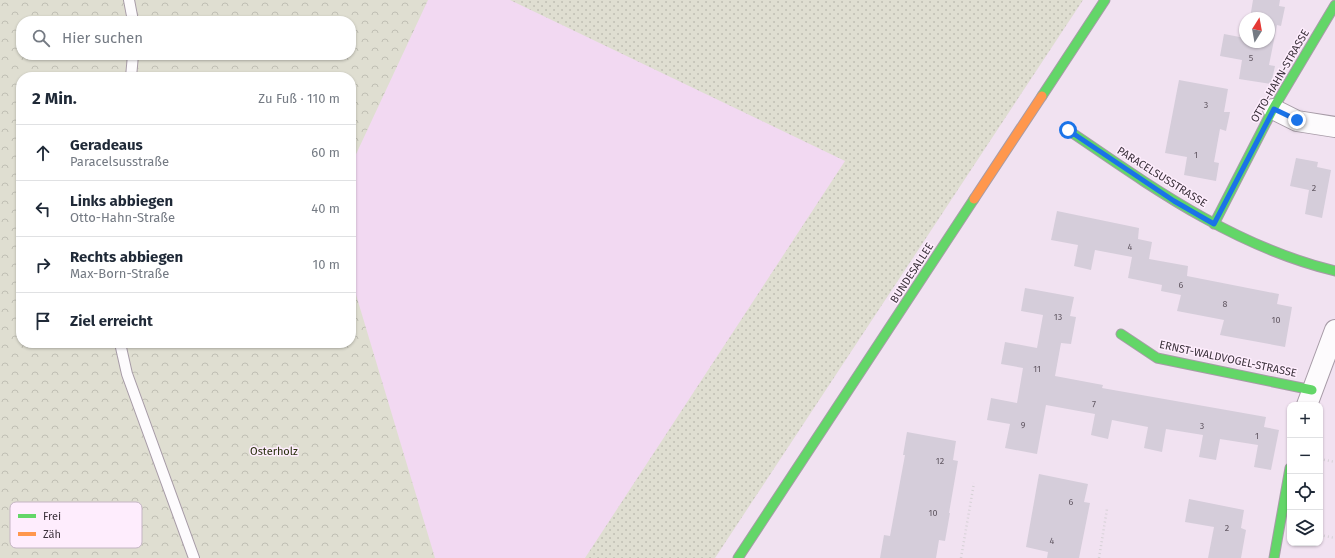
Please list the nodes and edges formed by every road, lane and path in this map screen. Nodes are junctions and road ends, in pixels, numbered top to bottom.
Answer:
1 (129, 0) edge
2 (1105, 0) edge
3 (1335, 5) edge
4 (132, 16) edge
5 (133, 60) edge
6 (131, 72) edge
7 (1274, 109) junction
8 (1335, 127) edge
9 (1068, 130) dead end
10 (1214, 224) junction
11 (1335, 271) edge
12 (1335, 330) edge
13 (1121, 334) dead end
14 (121, 348) edge
15 (1310, 397) edge
16 (1323, 460) edge
17 (1335, 462) edge
18 (1289, 474) edge
19 (974, 483) dead end
20 (1108, 509) dead end
21 (1323, 536) edge
22 (1335, 538) edge
23 (194, 558) edge
24 (738, 558) edge
25 (960, 558) edge
26 (1099, 558) edge
27 (1274, 558) edge

1 - 4 lane
2 - 24 street, BUNDESALLEE
3 - 7 street, OTTO-HAHN-STRASSE
5 - 6 lane
7 - 8 street
7 - 10 street, OTTO-HAHN-STRASSE
9 - 10 street, PARACELSUSSTRASSE
10 - 11 street, PARACELSUSSTRASSE
12 - 15 street
13 - 15 street, ERNST-WALDVOGEL-STRASSE
14 - 23 lane
16 - 17 path
18 - 27 street
19 - 25 path
20 - 26 path
21 - 22 path

